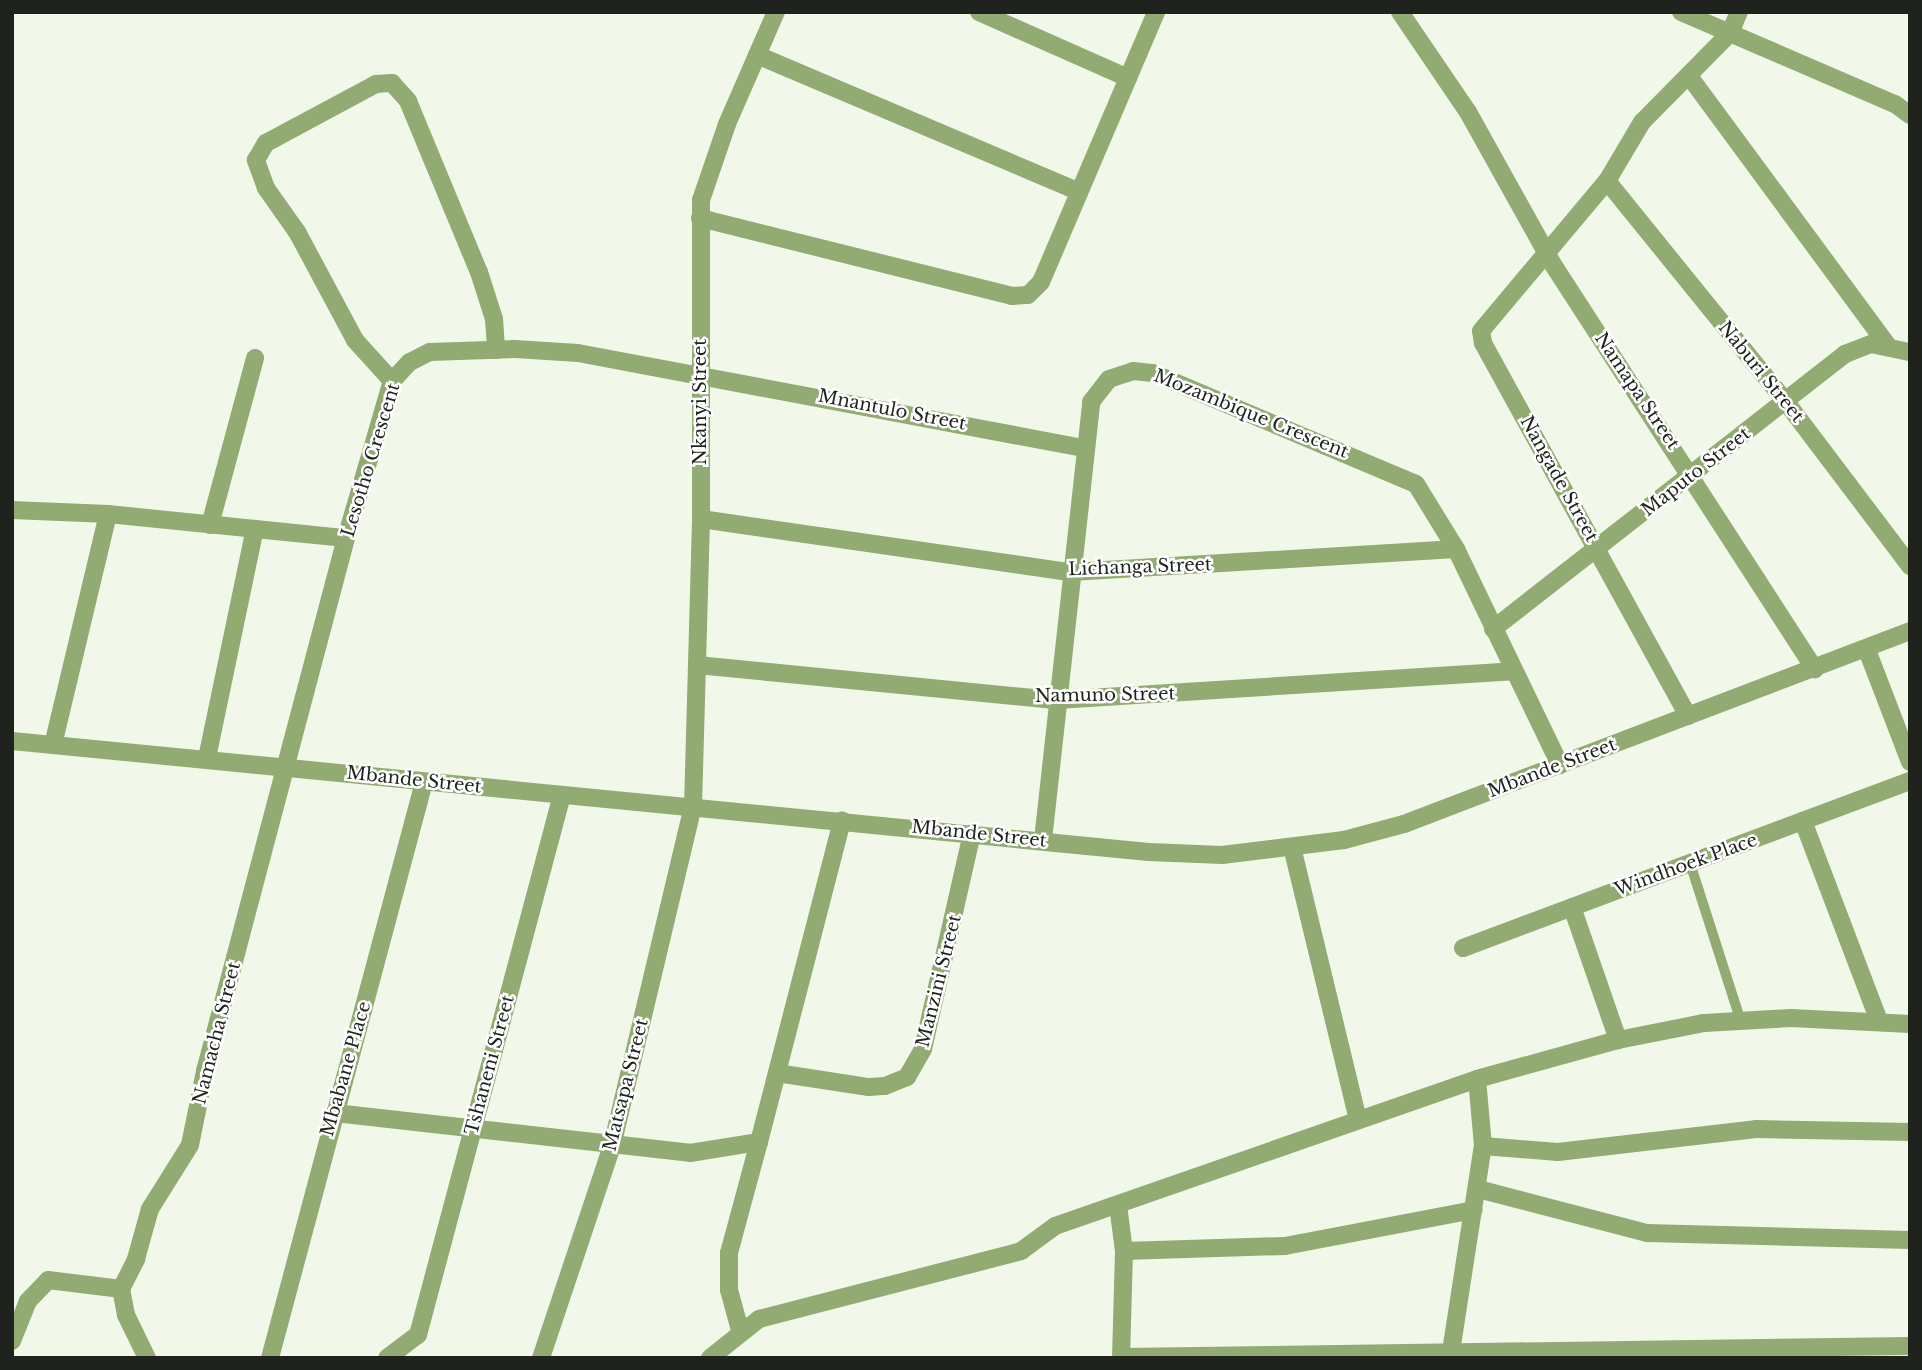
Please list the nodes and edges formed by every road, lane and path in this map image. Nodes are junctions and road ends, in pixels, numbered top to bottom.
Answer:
1 (776, 12) edge
2 (979, 12) edge
3 (1156, 12) edge
4 (1400, 12) edge
5 (1681, 12) edge
6 (1739, 12) edge
7 (1730, 33) junction
8 (757, 55) junction
9 (1689, 76) junction
10 (1128, 78) junction
11 (1910, 115) edge
12 (1607, 181) junction
13 (1079, 192) junction
14 (700, 218) junction
15 (1548, 256) junction
16 (1886, 345) junction
17 (496, 350) junction
18 (1910, 352) edge
19 (255, 358) dead end
20 (700, 375) junction
21 (392, 381) junction
22 (1786, 402) junction
23 (1083, 448) junction
24 (1693, 474) junction
25 (12, 510) edge
26 (108, 514) junction
27 (701, 519) junction
28 (211, 525) junction
29 (255, 529) junction
30 (346, 538) junction
31 (1598, 548) junction
32 (1456, 549) junction
33 (1910, 566) edge
34 (1070, 572) junction
35 (1493, 629) junction
36 (1910, 631) edge
37 (1867, 650) junction
38 (697, 665) junction
39 (1815, 669) junction
40 (1513, 671) junction
41 (1057, 699) junction
42 (1688, 716) junction
43 (12, 741) edge
44 (53, 745) junction
45 (206, 758) junction
46 (1910, 762) edge
47 (285, 765) junction
48 (1560, 765) junction
49 (1910, 781) edge
50 (424, 782) junction
51 (562, 795) junction
52 (693, 807) junction
53 (842, 821) junction
54 (1803, 821) junction
55 (972, 833) junction
56 (1043, 840) junction
57 (1292, 847) junction
58 (1689, 863) junction
59 (1572, 907) junction
60 (1463, 948) dead end
61 (1740, 1019) junction
62 (1879, 1021) junction
63 (1910, 1024) edge
64 (1618, 1040) junction
65 (777, 1073) junction
66 (1477, 1079) junction
67 (335, 1113) junction
68 (1358, 1120) junction
69 (472, 1131) junction
70 (1910, 1132) edge
71 (759, 1142) junction
72 (612, 1146) junction
73 (1483, 1146) junction
74 (1478, 1189) junction
75 (1118, 1205) junction
76 (1474, 1210) junction
77 (1910, 1240) edge
78 (1124, 1251) junction
79 (121, 1289) junction
80 (740, 1329) junction
81 (12, 1341) edge
82 (1910, 1346) edge
83 (1451, 1354) edge
84 (1121, 1357) edge
85 (147, 1358) edge
86 (270, 1358) edge
87 (387, 1358) edge
88 (541, 1358) edge
89 (710, 1358) edge

1 - 8 street, Nkanyi Street
2 - 10 street
3 - 10 street
4 - 15 street, Namapa Street
5 - 7 street
6 - 7 street
7 - 9 street, Nangade Street
7 - 11 street
8 - 13 street
8 - 14 street, Nkanyi Street
9 - 12 street, Nangade Street
9 - 16 street
10 - 13 street
12 - 15 street, Nangade Street
12 - 22 street, Naburi Street
13 - 14 street
14 - 20 street, Nkanyi Street
15 - 24 street, Namapa Street
15 - 31 street, Nangade Street
16 - 18 street, Maputo Street
16 - 22 street, Maputo Street
17 - 20 street, Lesotho Crescent
17 - 21 street, Lesotho Crescent
17 - 21 street
19 - 28 street
20 - 23 street, Mnantulo Street
20 - 27 street, Nkanyi Street
21 - 30 street, Lesotho Crescent
22 - 24 street, Maputo Street
22 - 33 street, Naburi Street
23 - 32 street, Mozambique Crescent
23 - 34 street, Mozambique Crescent
24 - 31 street, Maputo Street
24 - 39 street, Namapa Street
25 - 26 street
26 - 28 street
26 - 44 street
27 - 34 street, Lichanga Street
27 - 38 street, Nkanyi Street
28 - 29 street
29 - 30 street
29 - 45 street
30 - 47 street, Lesotho Crescent
31 - 35 street, Maputo Street
31 - 42 street, Nangade Street
32 - 34 street, Lichanga Street
32 - 35 street, Mozambique Crescent
34 - 41 street, Mozambique Crescent
35 - 40 street, Mozambique Crescent
36 - 37 street, Mbande Street
37 - 39 street, Mbande Street
37 - 46 street
38 - 41 street, Namuno Street
38 - 52 street, Nkanyi Street
39 - 42 street, Mbande Street
40 - 41 street, Namuno Street
40 - 48 street, Mozambique Crescent
41 - 56 street, Mozambique Crescent
42 - 48 street, Mbande Street
43 - 44 street, Mbande Street
44 - 45 street, Mbande Street
45 - 47 street, Mbande Street
47 - 50 street, Mbande Street
47 - 79 street, Namacha Street
48 - 57 street, Mbande Street
49 - 54 street, Windhoek Place
50 - 51 street, Mbande Street
50 - 67 street, Mbabane Place
51 - 52 street, Mbande Street
51 - 69 street, Tshaneni Street
52 - 53 street, Mbande Street
52 - 72 street, Matsapa Street
53 - 55 street, Mbande Street
53 - 65 street
54 - 58 street, Windhoek Place
54 - 62 street
55 - 56 street, Mbande Street
55 - 65 street, Manzini Street
56 - 57 street, Mbande Street
57 - 68 street
58 - 59 street, Windhoek Place
58 - 61 lane
59 - 60 street, Windhoek Place
59 - 64 street
61 - 62 street
61 - 64 street
62 - 63 street
64 - 66 street
65 - 71 street
66 - 68 street
66 - 73 street
67 - 69 street
67 - 86 street, Mbabane Place
68 - 75 street
69 - 72 street
69 - 87 street, Tshaneni Street
70 - 73 street
71 - 72 street
71 - 80 street
72 - 88 street, Matsapa Street
73 - 74 street
74 - 76 street
74 - 77 street
75 - 78 street
75 - 80 street
76 - 78 street
76 - 83 street
78 - 84 street
79 - 81 street
79 - 85 street
80 - 89 street
82 - 83 street
83 - 84 street

